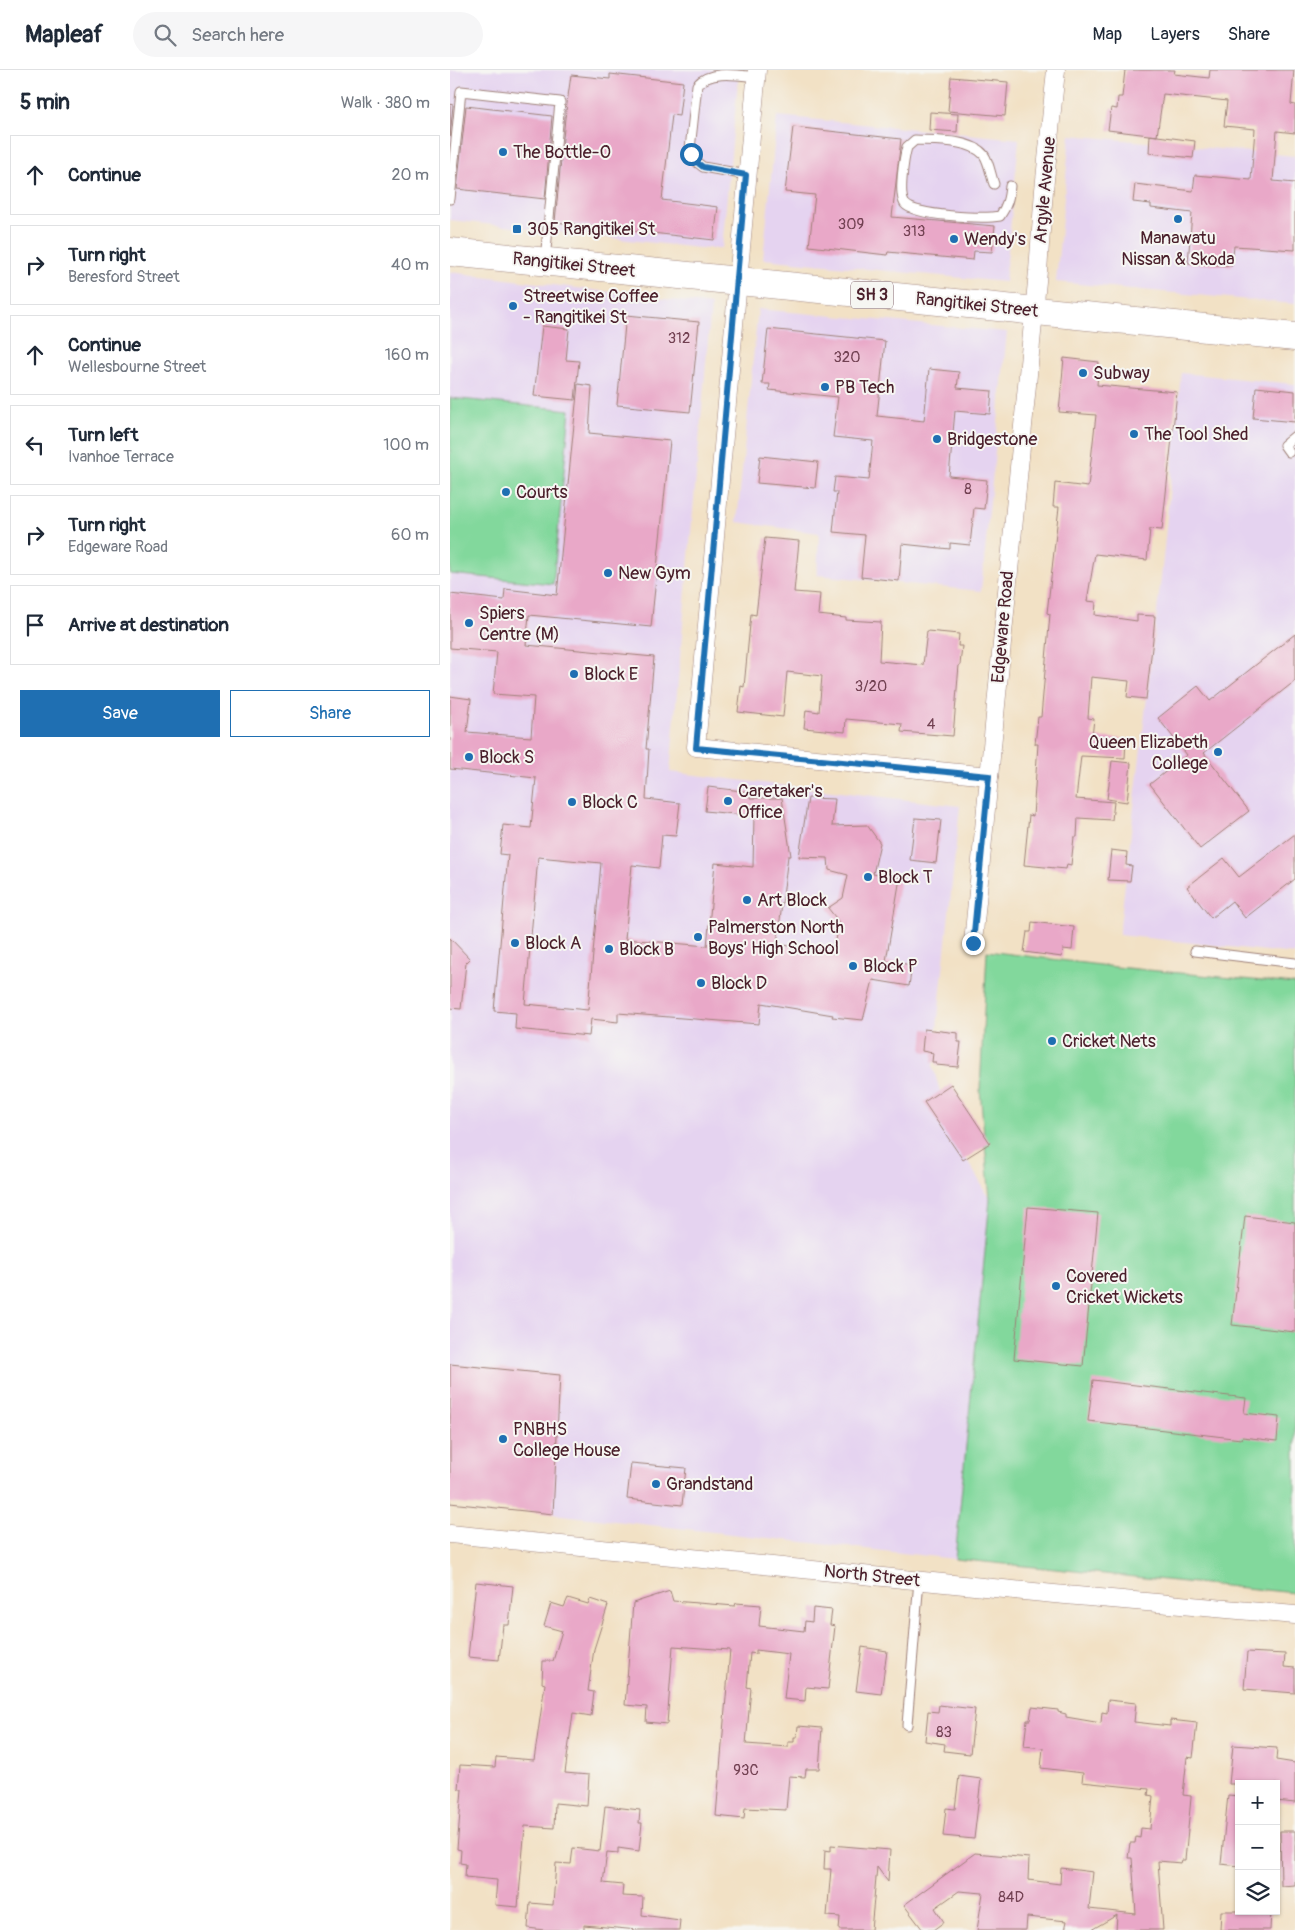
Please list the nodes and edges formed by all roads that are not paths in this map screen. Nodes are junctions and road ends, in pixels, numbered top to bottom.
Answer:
1 (1056, 70) edge
2 (757, 73) edge
3 (746, 175) junction
4 (994, 184) dead end
5 (1010, 186) dead end
6 (450, 200) edge
7 (450, 252) edge
8 (545, 262) junction
9 (737, 282) junction
10 (1034, 310) junction
11 (1295, 337) edge
12 (1295, 436) edge
13 (1289, 452) dead end
14 (989, 776) junction
15 (973, 943) dead end
16 (1195, 951) dead end
17 (1295, 964) edge
18 (450, 1534) edge
19 (919, 1580) junction
20 (1295, 1615) edge
21 (907, 1725) dead end

1 - 10 street, Argyle Avenue
2 - 3 street
2 - 3 lane
3 - 9 street
4 - 5 lane
6 - 8 lane
7 - 8 highway, Rangitikei Street / SH 3
8 - 9 highway, Rangitikei Street / SH 3
9 - 10 highway, Rangitikei Street / SH 3
9 - 14 street
10 - 11 highway, Rangitikei Street / SH 3
10 - 14 street, Edgeware Road
12 - 13 lane
14 - 15 street, Edgeware Road
16 - 17 lane
18 - 19 street, North Street
19 - 20 street, North Street
19 - 21 lane

